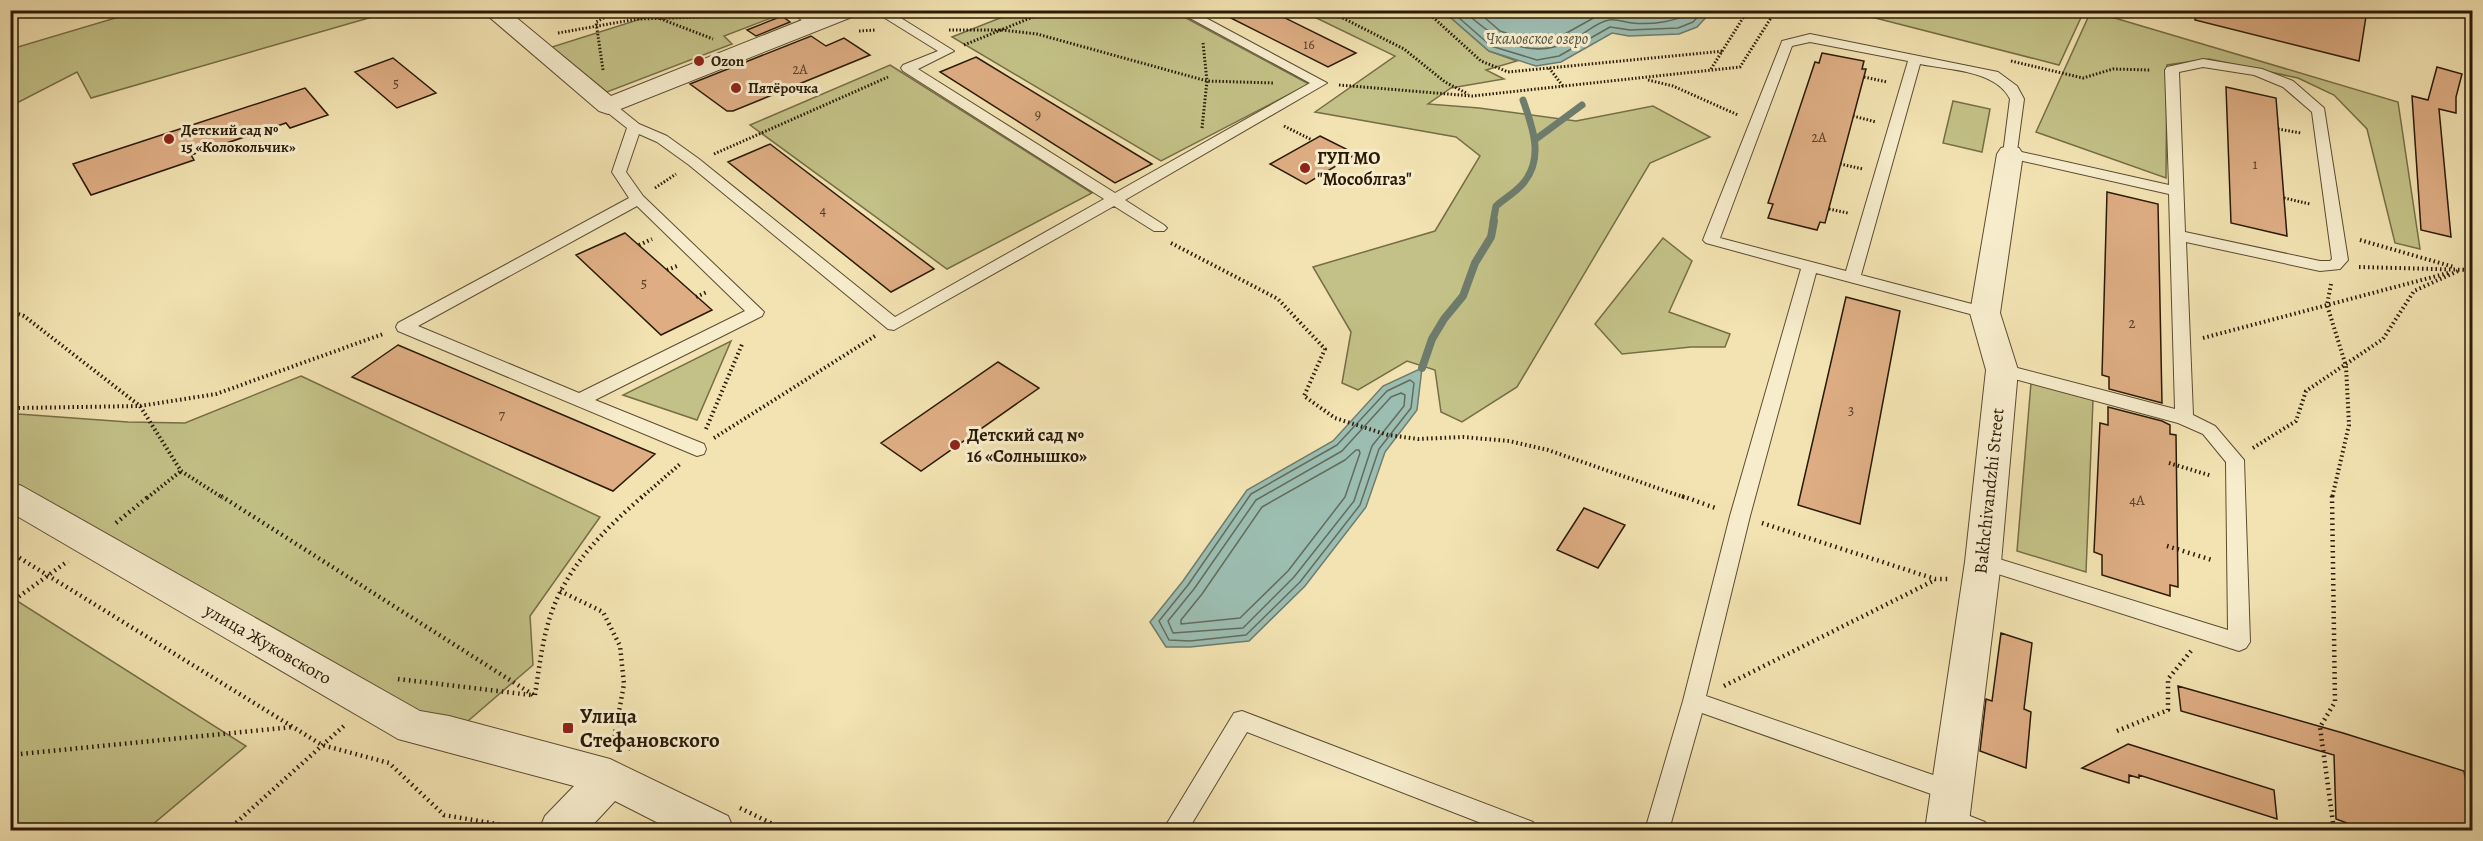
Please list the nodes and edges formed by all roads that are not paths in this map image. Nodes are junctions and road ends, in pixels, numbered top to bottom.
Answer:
1 (492, 10) edge
2 (794, 10) edge
3 (878, 10) edge
4 (1181, 10) edge
5 (850, 21) edge
6 (813, 22) junction
7 (1915, 58) junction
8 (608, 106) junction
9 (634, 128) junction
10 (2010, 154) junction
11 (2176, 191) junction
12 (638, 199) junction
13 (1113, 200) junction
14 (1159, 228) road end
15 (2178, 236) junction
16 (1810, 267) junction
17 (1852, 278) junction
18 (1985, 313) junction
19 (2001, 370) junction
20 (579, 400) junction
21 (2184, 418) junction
22 (697, 449) road end
23 (10, 495) edge
24 (1982, 570) junction
25 (1694, 701) junction
26 (612, 758) junction
27 (1955, 818) edge
28 (560, 831) edge
29 (713, 831) edge
30 (1175, 831) edge
31 (1524, 831) edge
32 (1657, 831) edge

1 - 8 street
2 - 6 lane
3 - 13 lane
4 - 13 lane
5 - 6 street
6 - 8 street
7 - 10 lane
7 - 16 lane
7 - 17 lane
8 - 9 lane
9 - 12 lane
9 - 13 lane
10 - 11 lane
10 - 18 street, Bakhchivandzhi Street
11 - 15 lane
11 - 15 lane
12 - 20 lane
12 - 20 lane
13 - 14 lane
15 - 21 lane
16 - 17 lane
16 - 25 lane
17 - 18 lane
18 - 19 street, Bakhchivandzhi Street
19 - 21 lane
19 - 24 street, Bakhchivandzhi Street
20 - 22 lane
21 - 24 lane
23 - 26 street, улица Жуковского
24 - 27 street, Bakhchivandzhi Street
25 - 27 lane
25 - 32 lane
26 - 28 street
26 - 29 street, улица Жуковского
30 - 31 lane

